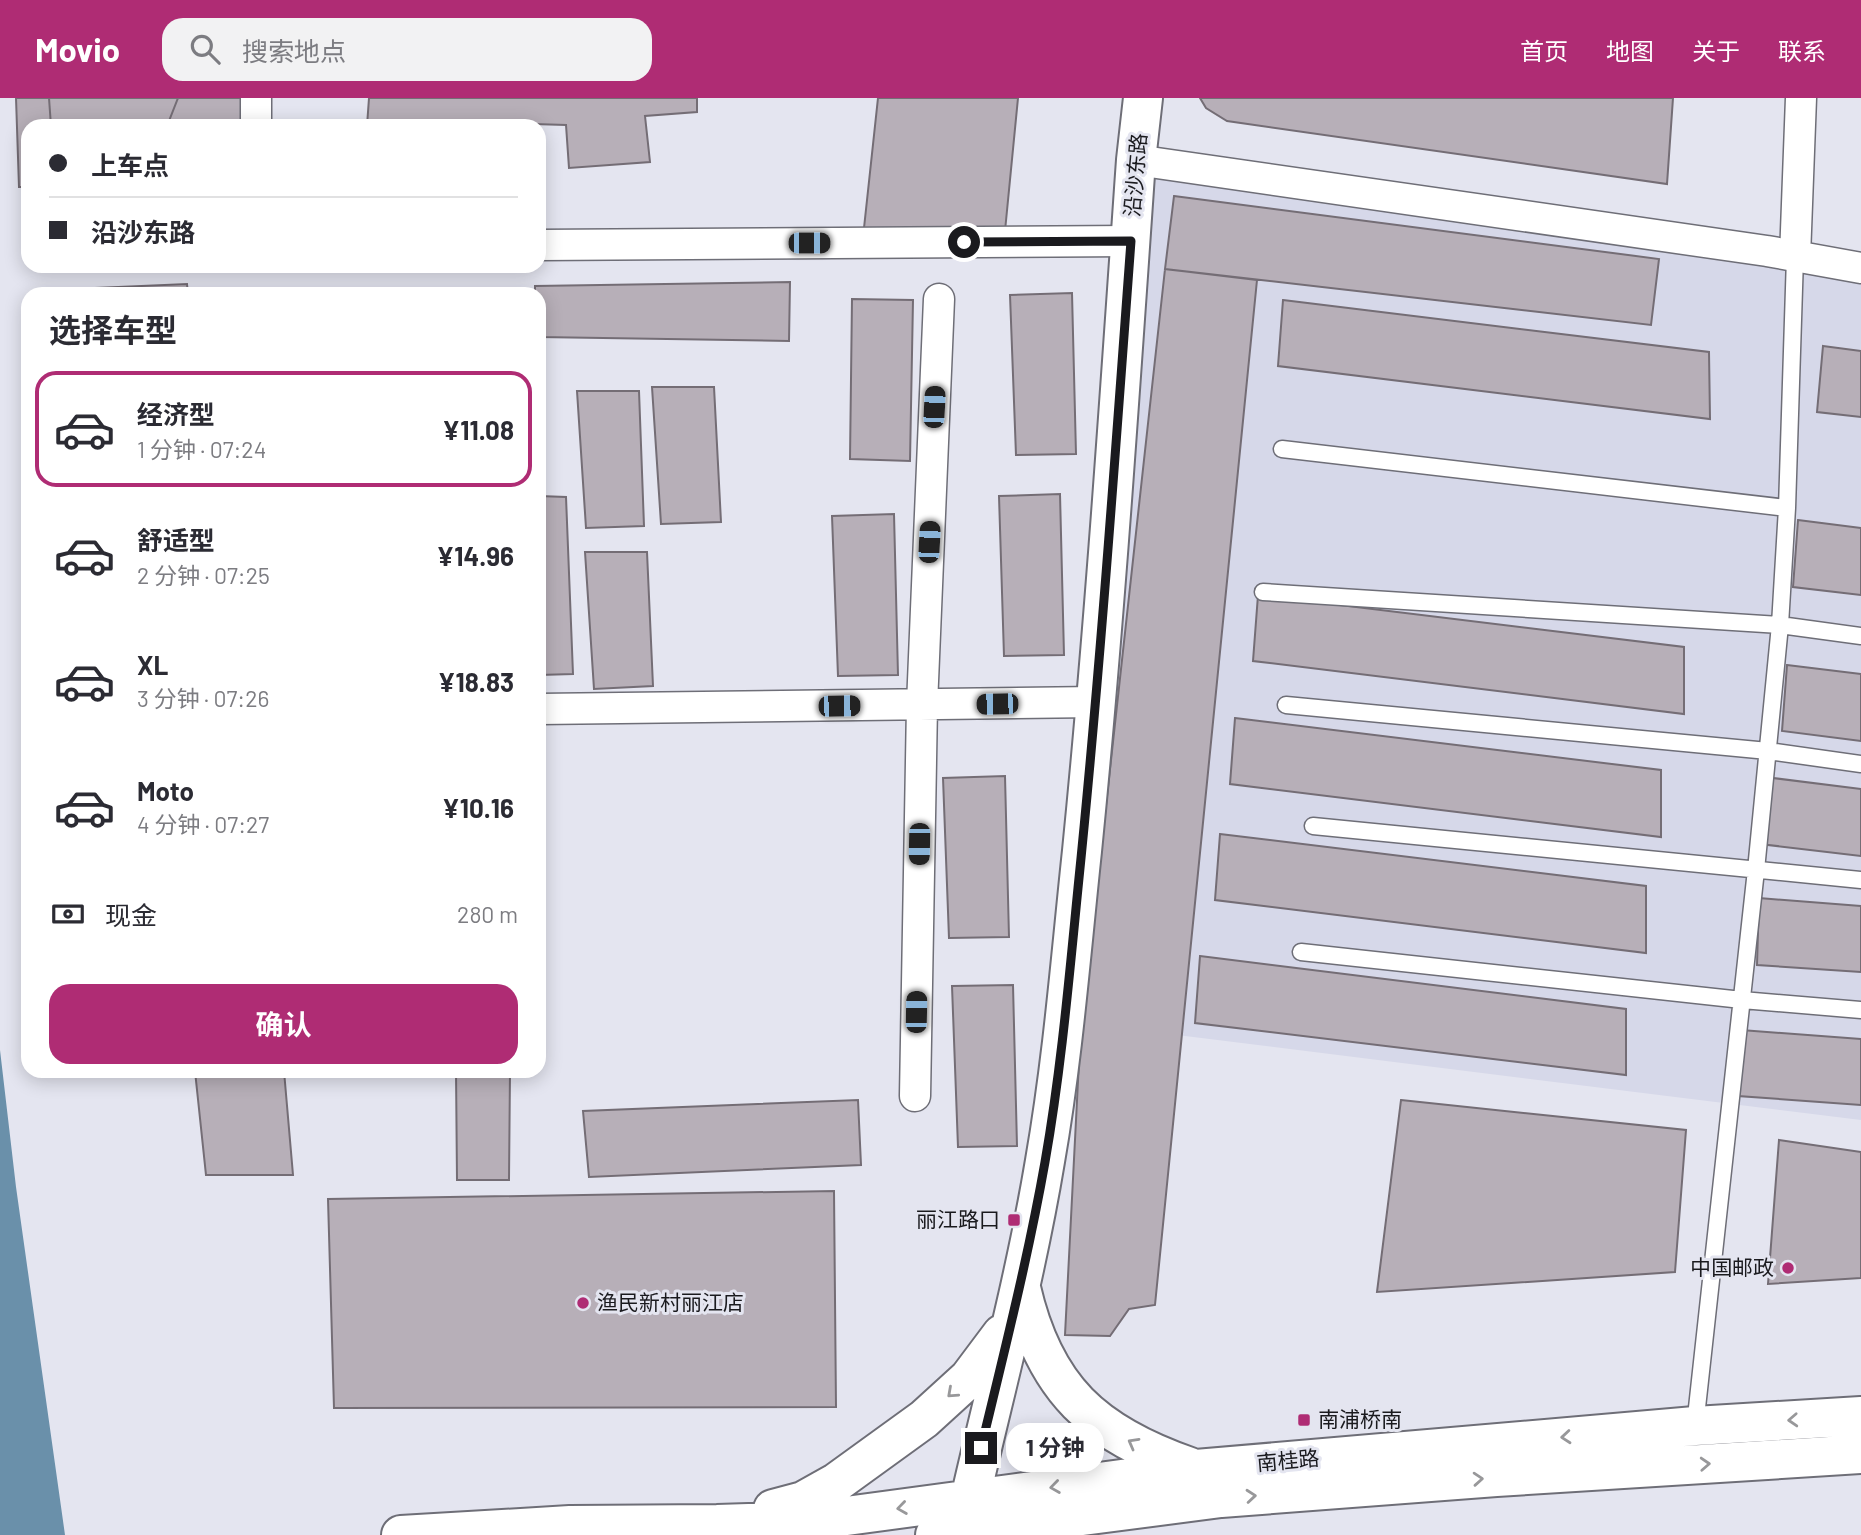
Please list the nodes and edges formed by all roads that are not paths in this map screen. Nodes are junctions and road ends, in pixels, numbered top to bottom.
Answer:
1 (256, 98) edge
2 (1143, 98) edge
3 (1801, 98) edge
4 (256, 119) edge
5 (1136, 160) junction
6 (1131, 241) junction
7 (546, 245) edge
8 (1795, 257) junction
9 (1861, 268) edge
10 (939, 299) dead end
11 (1282, 449) dead end
12 (1787, 508) junction
13 (1263, 592) dead end
14 (1780, 625) junction
15 (1861, 636) edge
16 (1097, 702) junction
17 (922, 705) junction
18 (1286, 705) dead end
19 (546, 709) edge
20 (1768, 751) junction
21 (1861, 764) edge
22 (1313, 825) dead end
23 (1756, 870) junction
24 (1861, 880) edge
25 (1301, 951) dead end
26 (1742, 1000) junction
27 (1861, 1010) edge
28 (915, 1096) dead end
29 (1016, 1305) junction
30 (1861, 1416) edge
31 (1695, 1426) junction
32 (1861, 1454) edge
33 (1190, 1486) junction
34 (961, 1525) edge
35 (723, 1531) edge
36 (401, 1535) edge
37 (771, 1535) edge
38 (1096, 1535) edge

1 - 4 street
2 - 5 main road, 沿沙东路
3 - 8 street
5 - 6 main road, 沿沙东路
5 - 8 street
6 - 7 street
6 - 16 main road, 沿沙东路
8 - 9 street
8 - 12 lane
10 - 17 street
11 - 12 lane
12 - 14 lane
13 - 14 lane
14 - 15 lane
14 - 20 lane
16 - 17 street
16 - 29 main road, 沿沙东路
17 - 19 street
17 - 28 street
18 - 20 lane
20 - 21 lane
20 - 23 lane
22 - 23 lane
23 - 24 lane
23 - 26 lane
25 - 26 lane
26 - 27 lane
26 - 31 lane
33 -> 29 main road
29 - 34 main road, 沿沙东路
29 -> 35 main road
30 -> 31 main road, 南桂路
31 -> 33 main road, 南桂路
33 -> 32 main road, 南桂路
33 - 34 main road, 南桂路
33 - 38 main road
34 -> 35 main road, 南桂路
35 - 36 main road, 南桂路
35 - 37 main road, 南桂路

